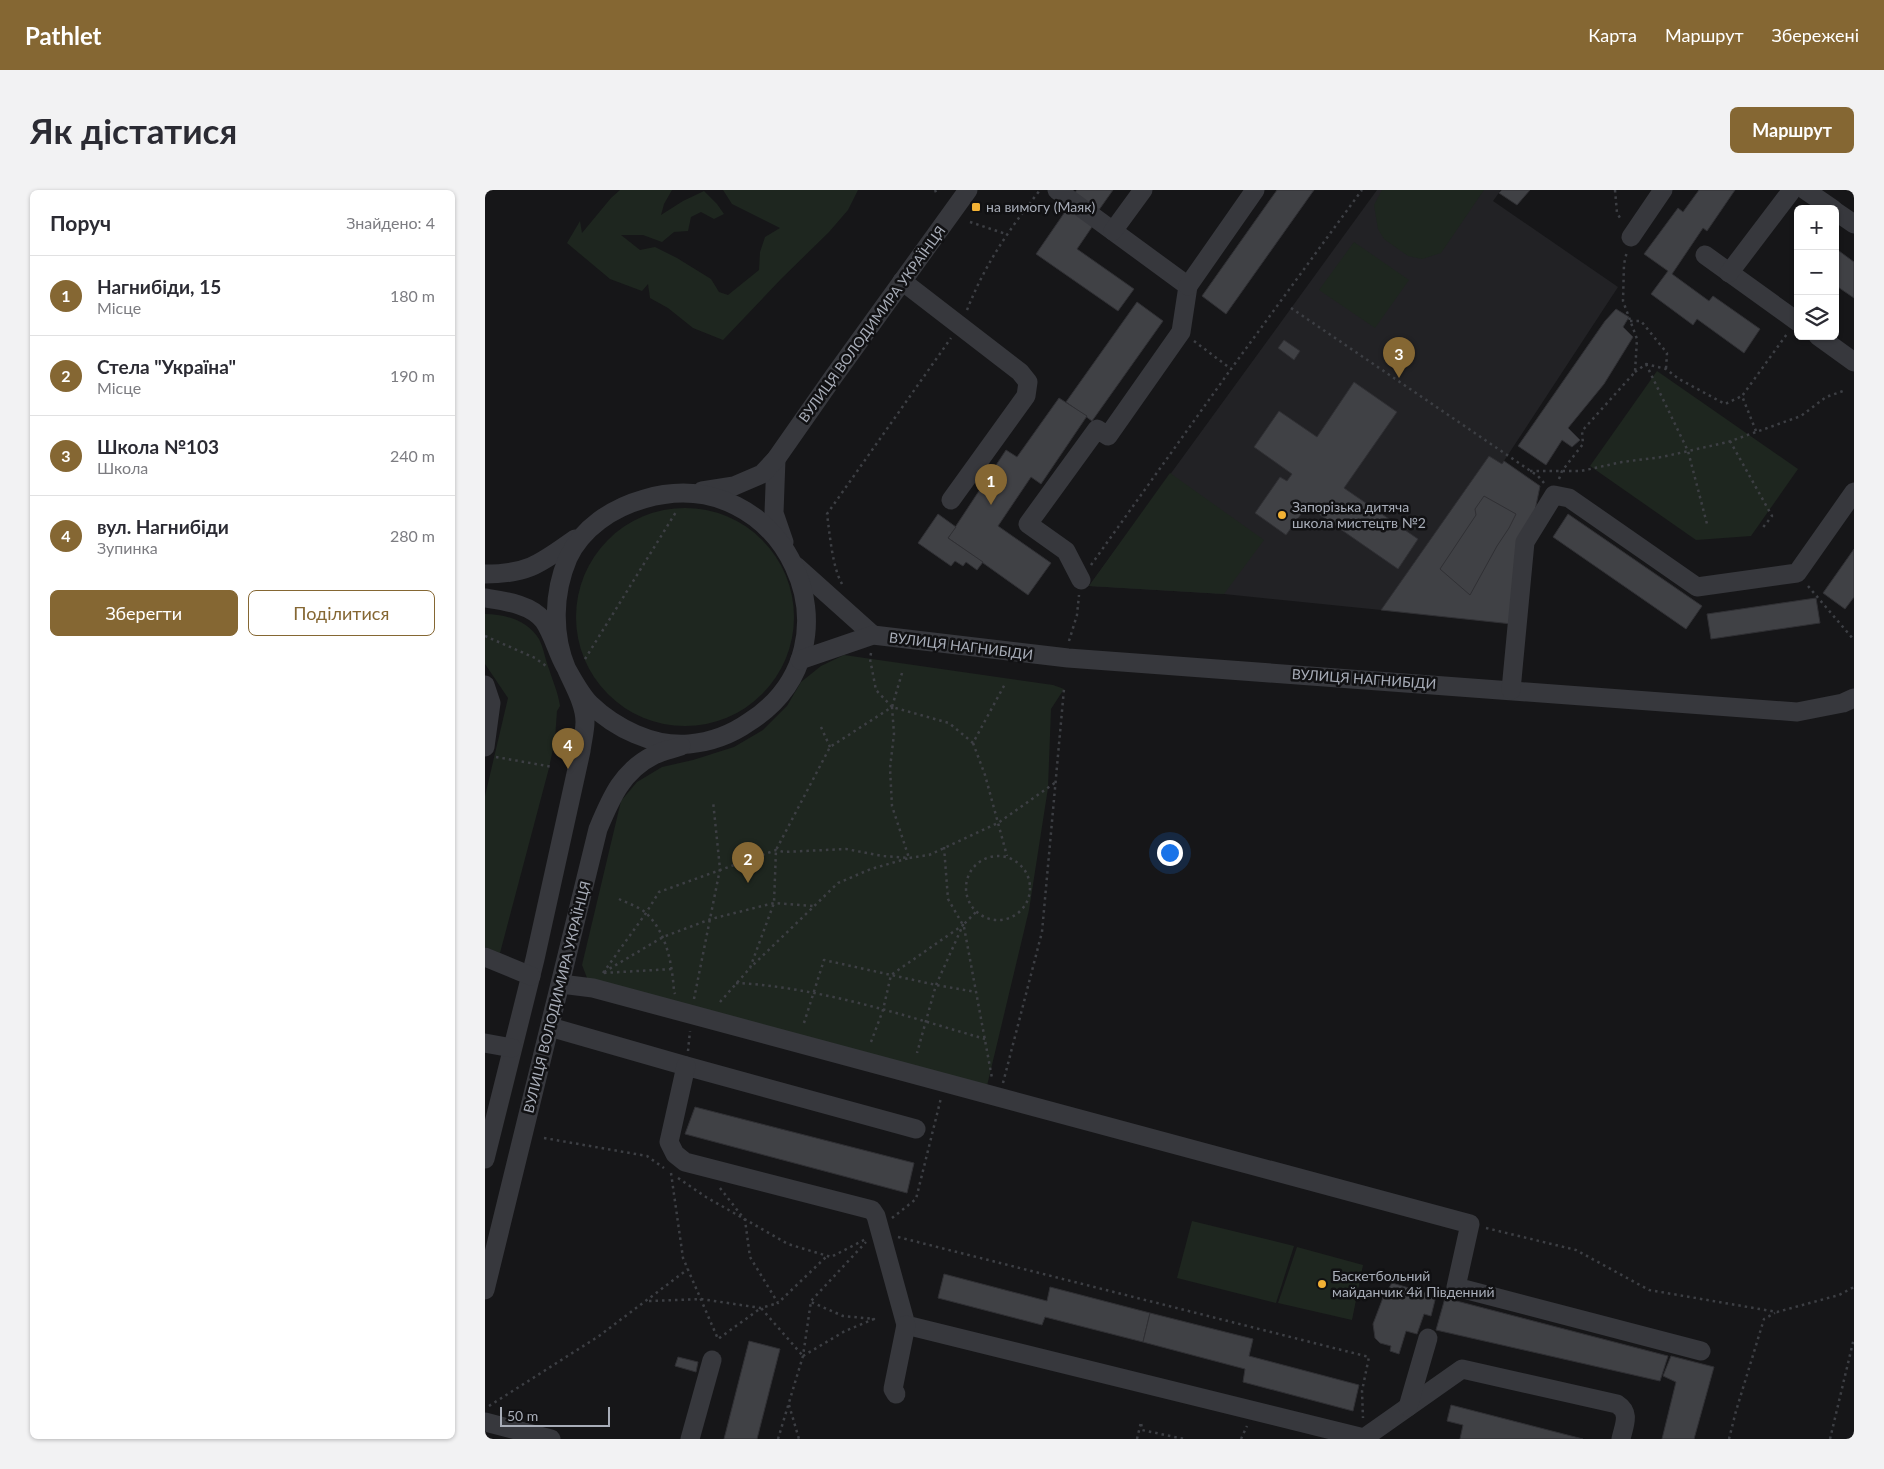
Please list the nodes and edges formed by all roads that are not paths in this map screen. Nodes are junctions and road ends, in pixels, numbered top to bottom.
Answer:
1 (968, 190) edge
2 (1057, 190) edge
3 (1143, 190) edge
4 (1255, 190) edge
5 (1663, 190) edge
6 (1792, 190) edge
7 (1805, 190) edge
8 (1827, 205) edge
9 (1839, 214) edge
10 (1854, 224) edge
11 (1113, 232) junction
12 (1631, 237) road end
13 (1705, 255) dead end
14 (1729, 273) junction
15 (902, 281) junction
16 (1188, 286) junction
17 (1794, 319) edge
18 (1824, 340) edge
19 (1854, 362) edge
20 (776, 458) junction
21 (1854, 492) edge
22 (685, 500) junction
23 (951, 500) dead end
24 (585, 533) junction
25 (795, 565) junction
26 (485, 574) edge
27 (1081, 580) road end
28 (485, 598) edge
29 (873, 636) junction
30 (800, 660) junction
31 (557, 667) junction
32 (485, 685) edge
33 (1511, 690) junction
34 (1854, 698) edge
35 (687, 744) junction
36 (490, 752) edge
37 (485, 957) edge
38 (531, 976) junction
39 (561, 984) junction
40 (550, 1027) junction
41 (485, 1042) edge
42 (513, 1048) junction
43 (686, 1066) junction
44 (916, 1129) dead end
45 (485, 1159) edge
46 (485, 1290) edge
47 (906, 1324) junction
48 (1428, 1338) dead end
49 (1701, 1351) dead end
50 (712, 1360) dead end
51 (896, 1394) dead end
52 (1407, 1407) junction
53 (485, 1415) edge
54 (1364, 1438) edge
55 (551, 1439) edge
56 (691, 1439) edge
57 (1621, 1439) edge

1 - 15 street, ВУЛИЦЯ ВОЛОДИМИРА УКРАЇНЦЯ
2 - 11 street
3 - 11 street
4 - 16 street
5 - 12 street
6 - 14 street
7 - 8 street
9 - 10 street
11 - 16 street
13 - 14 street
14 - 17 street
15 - 20 street, ВУЛИЦЯ ВОЛОДИМИРА УКРАЇНЦЯ
15 - 23 street
16 - 27 street
18 - 19 street
20 - 22 street, ВУЛИЦЯ ВОЛОДИМИРА УКРАЇНЦЯ
20 - 25 street, ВУЛИЦЯ ВОЛОДИМИРА УКРАЇНЦЯ
21 - 33 street
22 - 24 street, ВУЛИЦЯ ВОЛОДИМИРА УКРАЇНЦЯ
22 - 25 street, ВУЛИЦЯ ВОЛОДИМИРА УКРАЇНЦЯ
24 - 26 street
24 - 31 street, ВУЛИЦЯ ВОЛОДИМИРА УКРАЇНЦЯ
25 - 29 street, ВУЛИЦЯ НАГНИБІДИ
25 - 30 street, ВУЛИЦЯ ВОЛОДИМИРА УКРАЇНЦЯ
28 - 31 street
29 - 30 street, ВУЛИЦЯ НАГНИБІДИ
29 - 33 street, ВУЛИЦЯ НАГНИБІДИ
30 - 35 street, ВУЛИЦЯ ВОЛОДИМИРА УКРАЇНЦЯ
31 - 35 street, ВУЛИЦЯ ВОЛОДИМИРА УКРАЇНЦЯ
31 - 38 street, ВУЛИЦЯ ВОЛОДИМИРА УКРАЇНЦЯ
32 - 36 street
33 - 34 street, ВУЛИЦЯ НАГНИБІДИ
35 - 39 street, ВУЛИЦЯ ВОЛОДИМИРА УКРАЇНЦЯ
37 - 38 street
38 - 42 street, ВУЛИЦЯ ВОЛОДИМИРА УКРАЇНЦЯ
39 - 40 street, ВУЛИЦЯ ВОЛОДИМИРА УКРАЇНЦЯ
39 - 49 street
40 - 43 street
40 - 46 street, ВУЛИЦЯ ВОЛОДИМИРА УКРАЇНЦЯ
41 - 42 street
42 - 45 street, ВУЛИЦЯ ВОЛОДИМИРА УКРАЇНЦЯ
43 - 44 street
43 - 47 street
47 - 51 street
47 - 54 street
48 - 52 street
50 - 56 street
52 - 54 street
52 - 57 street
53 - 55 street

